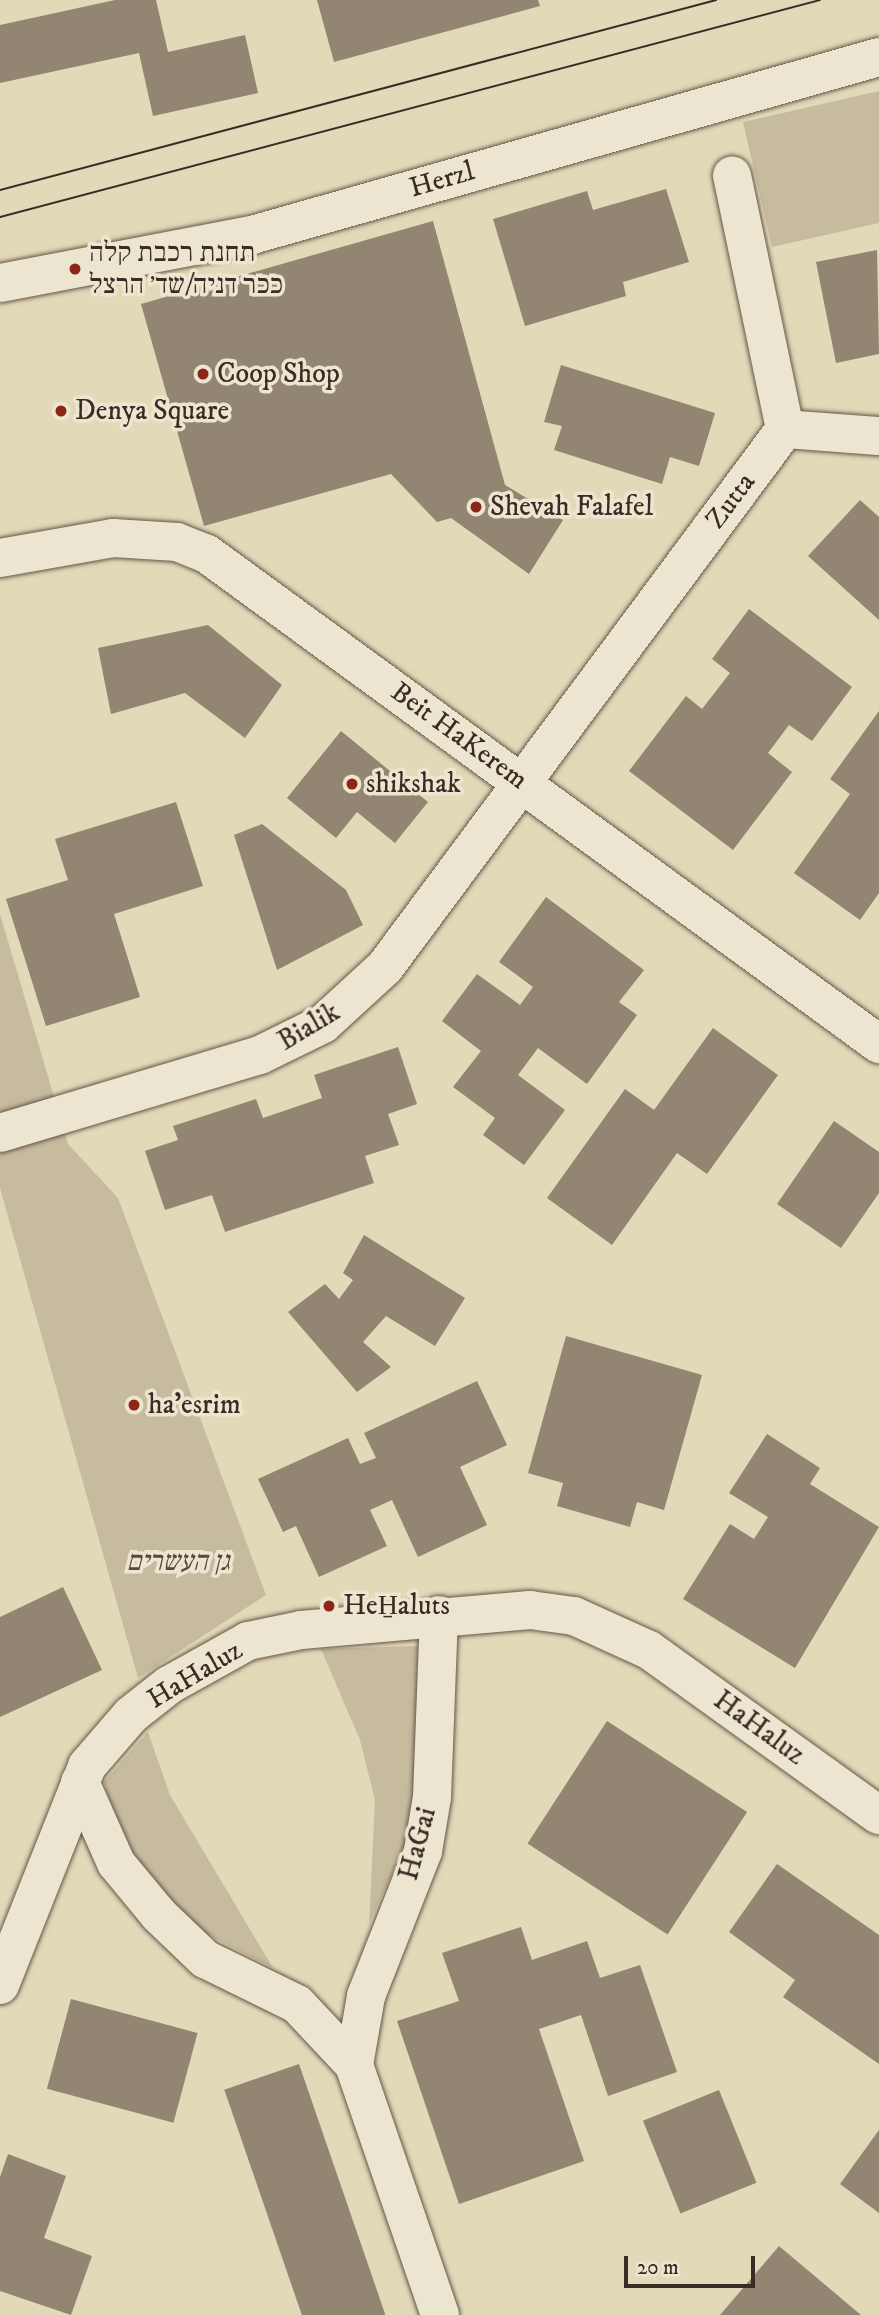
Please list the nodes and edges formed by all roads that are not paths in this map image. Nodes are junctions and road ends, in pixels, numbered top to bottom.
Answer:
1 (879, 57) edge
2 (732, 175) dead end
3 (0, 283) edge
4 (785, 429) junction
5 (879, 436) edge
6 (0, 558) edge
7 (522, 782) junction
8 (879, 1044) edge
9 (0, 1133) edge
10 (439, 1615) junction
11 (80, 1783) junction
12 (879, 1815) edge
13 (0, 1984) edge
14 (354, 2065) junction
15 (440, 2315) edge

1 - 3 street, Herzl
2 - 4 street
4 - 5 street
4 - 7 street, Zutta
6 - 7 street, Beit HaKerem
7 - 8 street, Beit HaKerem
7 - 9 street, Bialik
10 - 11 street, HaHaluz
10 - 12 street, HaHaluz
10 - 14 street, HaGai
11 - 13 street, HaHaluz
11 - 14 street, HaGai
14 - 15 street, HaGai

